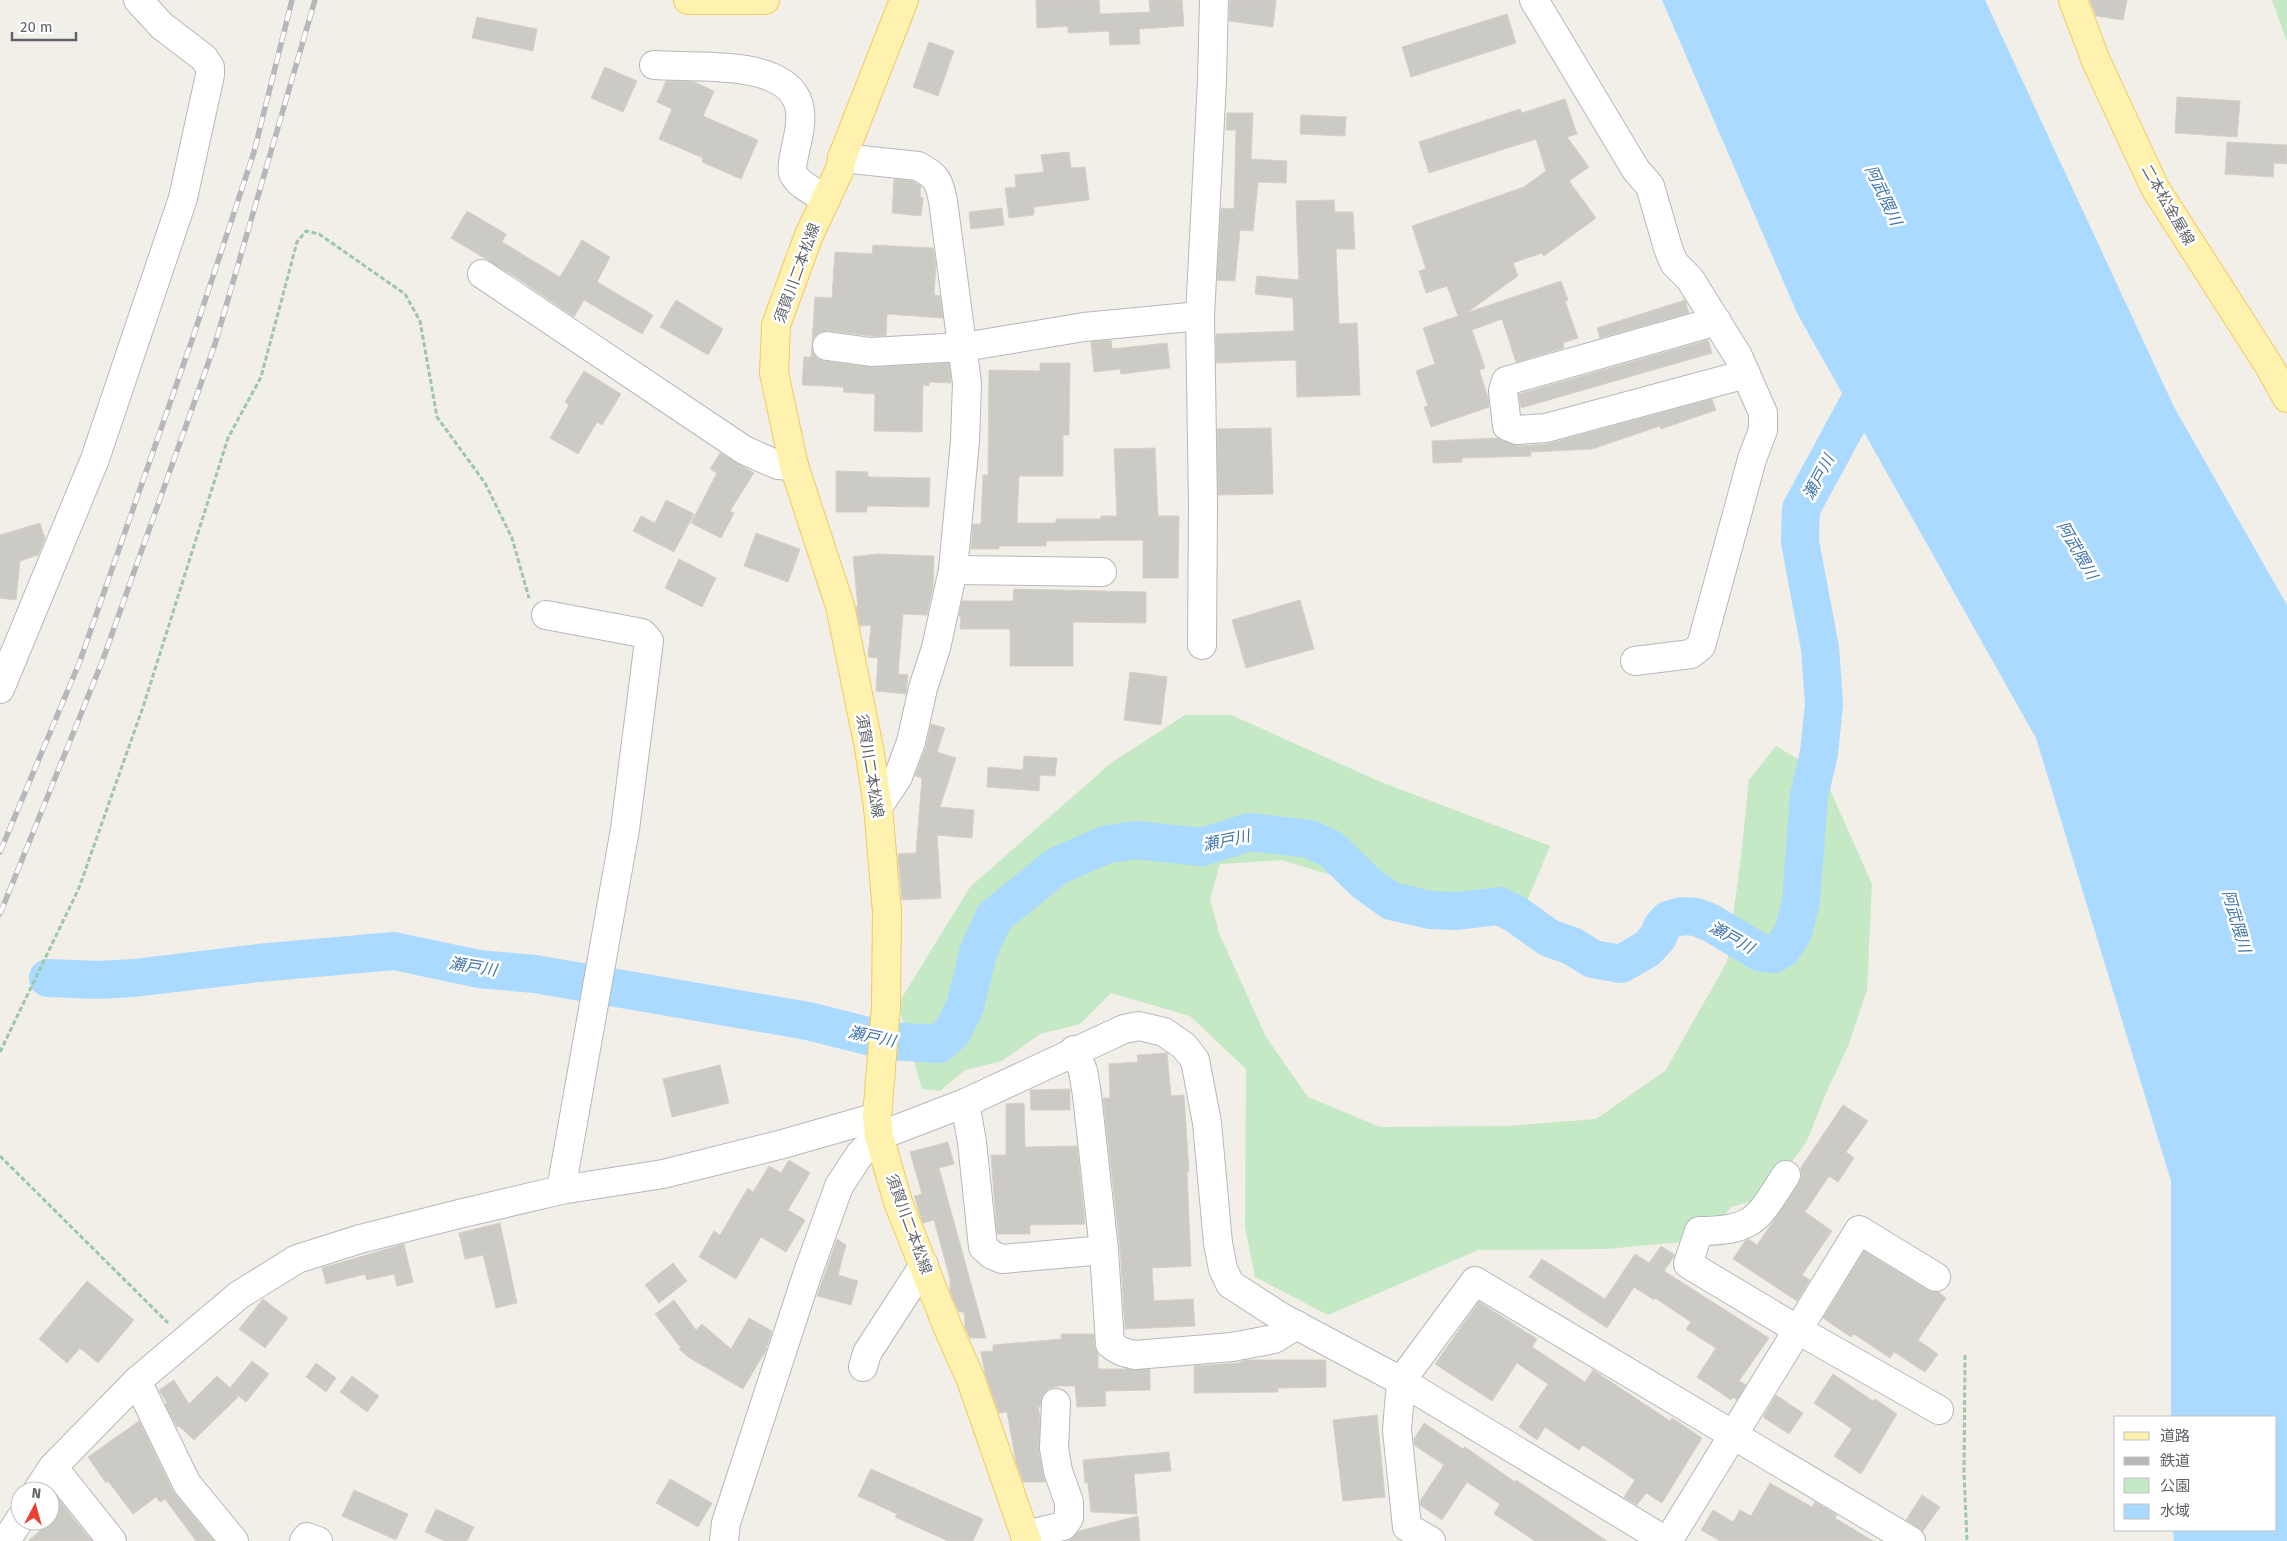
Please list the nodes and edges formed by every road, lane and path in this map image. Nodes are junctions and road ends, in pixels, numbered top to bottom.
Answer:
1 (138, 0) edge
2 (688, 0) edge
3 (764, 0) edge
4 (904, 0) edge
5 (1214, 0) edge
6 (1534, 0) edge
7 (2073, 0) edge
8 (654, 65) dead end
9 (842, 158) junction
10 (826, 199) junction
11 (482, 274) dead end
12 (1200, 316) junction
13 (1717, 321) junction
14 (827, 346) dead end
15 (964, 347) junction
16 (1746, 374) junction
17 (2287, 398) edge
18 (794, 466) junction
19 (953, 570) junction
20 (1102, 572) dead end
21 (546, 615) joint
22 (1202, 645) dead end
23 (1635, 661) dead end
24 (0, 689) edge
25 (878, 807) junction
26 (1074, 1050) junction
27 (0, 1052) edge
28 (965, 1103) junction
29 (878, 1116) junction
30 (0, 1156) edge
31 (1786, 1175) dead end
32 (561, 1190) junction
33 (1104, 1250) junction
34 (924, 1265) junction
35 (1936, 1277) dead end
36 (1297, 1325) junction
37 (1798, 1330) junction
38 (186, 1340) junction
39 (1965, 1355) dead end
40 (863, 1367) dead end
41 (137, 1381) junction
42 (1401, 1381) junction
43 (1056, 1404) dead end
44 (1939, 1410) dead end
45 (1734, 1434) junction
46 (53, 1467) junction
47 (44, 1481) edge
48 (1407, 1534) edge
49 (1026, 1538) edge
50 (112, 1541) edge
51 (234, 1541) edge
52 (304, 1541) edge
53 (318, 1541) edge
54 (724, 1541) edge
55 (1431, 1541) edge
56 (1667, 1541) edge
57 (1912, 1541) edge
58 (1967, 1541) edge

1 - 24 street
2 - 3 main road
4 - 9 main road, 須賀川二本松線
5 - 12 street
6 - 13 street
7 - 17 main road, 二本松金屋線
8 - 10 street
9 - 10 main road, 須賀川二本松線
9 - 15 street
10 - 18 main road, 須賀川二本松線
11 - 18 street
12 - 15 street
12 - 22 street
13 - 16 street
13 - 16 street
14 - 15 street
15 - 19 street
16 - 23 street
18 - 25 main road, 須賀川二本松線
19 - 20 street
19 - 25 street
21 - 27 path
21 - 32 street
25 - 29 main road, 須賀川二本松線
26 - 28 street
26 - 33 street
26 - 36 street
28 - 29 street
28 - 33 street
29 - 32 street
29 - 34 main road, 須賀川二本松線
29 - 54 street
30 - 38 path
31 - 37 street
32 - 38 street
33 - 36 street
34 - 40 street
34 - 49 main road, 須賀川二本松線
35 - 37 street
36 - 42 street
37 - 44 street
37 - 45 street
38 - 41 street
39 - 58 path
41 - 46 street
41 - 51 street
42 - 45 street
42 - 48 street
42 - 56 street
43 - 49 street
45 - 56 street
45 - 57 street
46 - 47 street
46 - 50 street
48 - 55 street
52 - 53 street

